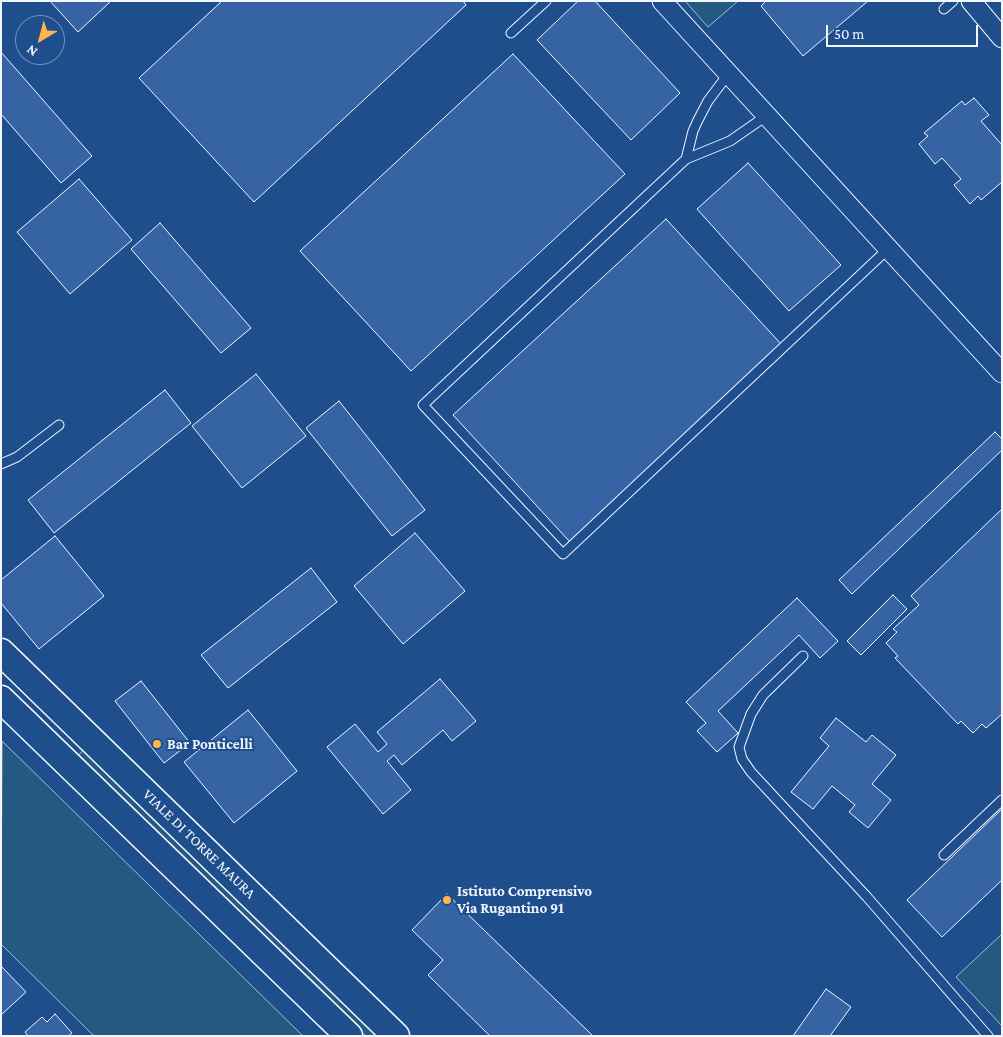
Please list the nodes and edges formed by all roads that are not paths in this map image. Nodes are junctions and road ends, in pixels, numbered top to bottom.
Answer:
1 (546, 1) edge
2 (662, 1) edge
3 (953, 1) edge
4 (971, 1) edge
5 (944, 9) dead end
6 (511, 33) dead end
7 (1002, 38) edge
8 (728, 73) junction
9 (766, 116) junction
10 (686, 159) junction
11 (889, 248) junction
12 (1002, 373) edge
13 (59, 425) dead end
14 (1, 464) edge
15 (1, 652) edge
16 (803, 656) dead end
17 (6, 707) edge
18 (1002, 800) edge
19 (944, 855) dead end
20 (349, 1036) edge
21 (396, 1036) edge
22 (988, 1036) edge

1 - 6 lane
2 - 8 street
3 - 5 lane
4 - 7 street
8 - 9 street
8 - 10 lane
9 - 10 lane
9 - 11 street
10 - 11 lane
11 - 12 street
13 - 14 lane
15 - 21 street, VIALE DI TORRE MAURA
16 - 22 lane
17 - 20 street
18 - 19 lane

